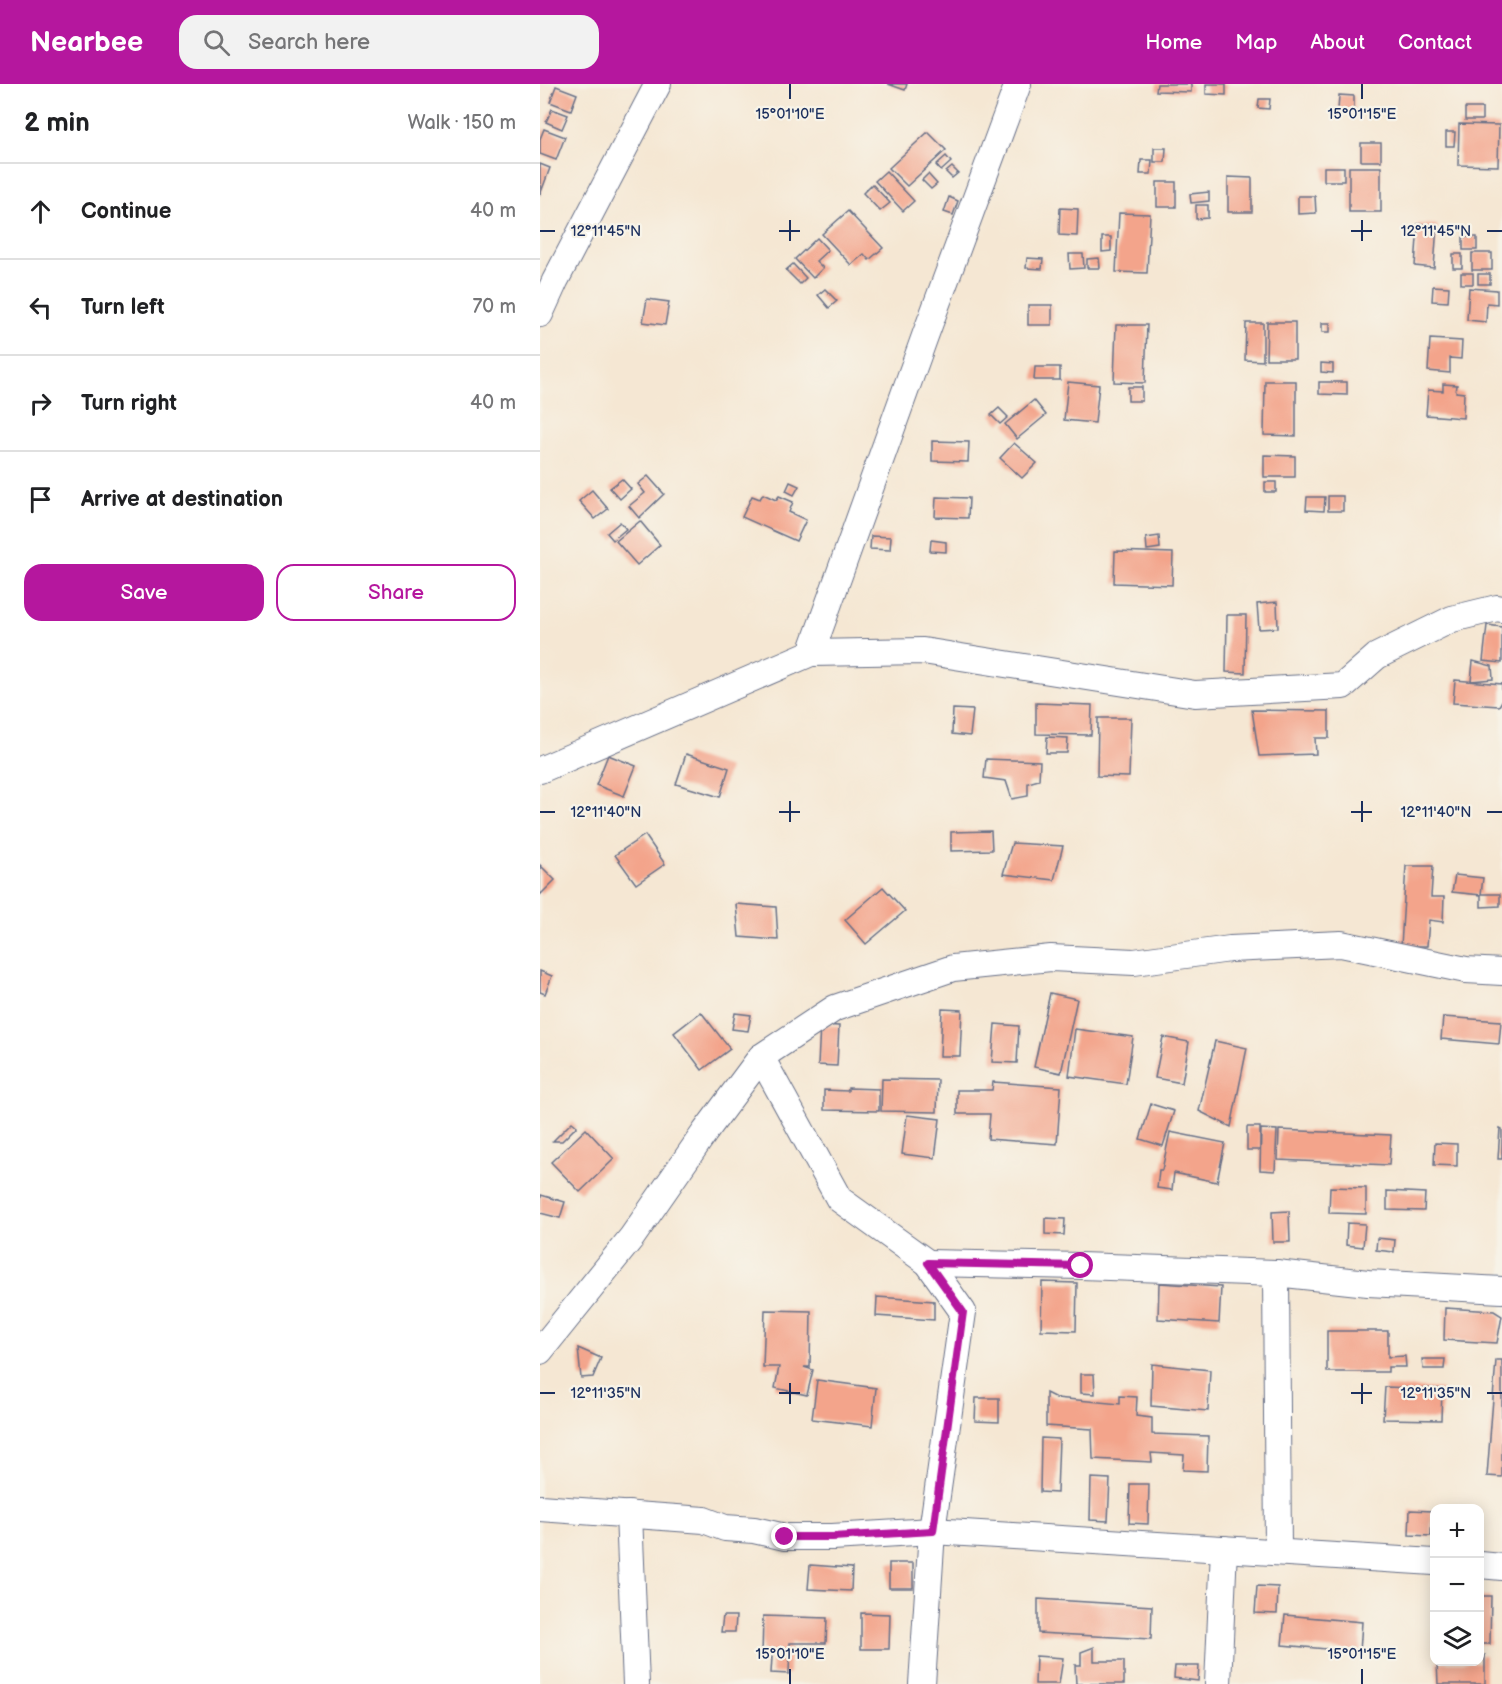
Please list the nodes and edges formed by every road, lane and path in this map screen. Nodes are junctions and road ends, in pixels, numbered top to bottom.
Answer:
1 (658, 84) edge
2 (1018, 84) edge
3 (540, 314) edge
4 (1502, 609) edge
5 (811, 653) junction
6 (540, 770) edge
7 (1502, 972) edge
8 (761, 1057) junction
9 (928, 1263) junction
10 (1276, 1273) junction
11 (1502, 1290) edge
12 (540, 1350) edge
13 (540, 1508) edge
14 (629, 1514) junction
15 (933, 1531) junction
16 (1224, 1549) junction
17 (1278, 1552) junction
18 (1430, 1562) edge
19 (1484, 1565) edge
20 (1502, 1567) edge
21 (636, 1684) edge
22 (922, 1684) edge
23 (1218, 1684) edge

1 - 3 street
2 - 5 street
4 - 5 street
5 - 6 street
7 - 8 street
8 - 9 street
8 - 12 street
9 - 10 street
9 - 15 street
10 - 11 street
10 - 17 street
13 - 14 street
14 - 15 street
14 - 21 street
15 - 16 street
15 - 22 street
16 - 17 street
16 - 23 street
17 - 18 street
19 - 20 street

